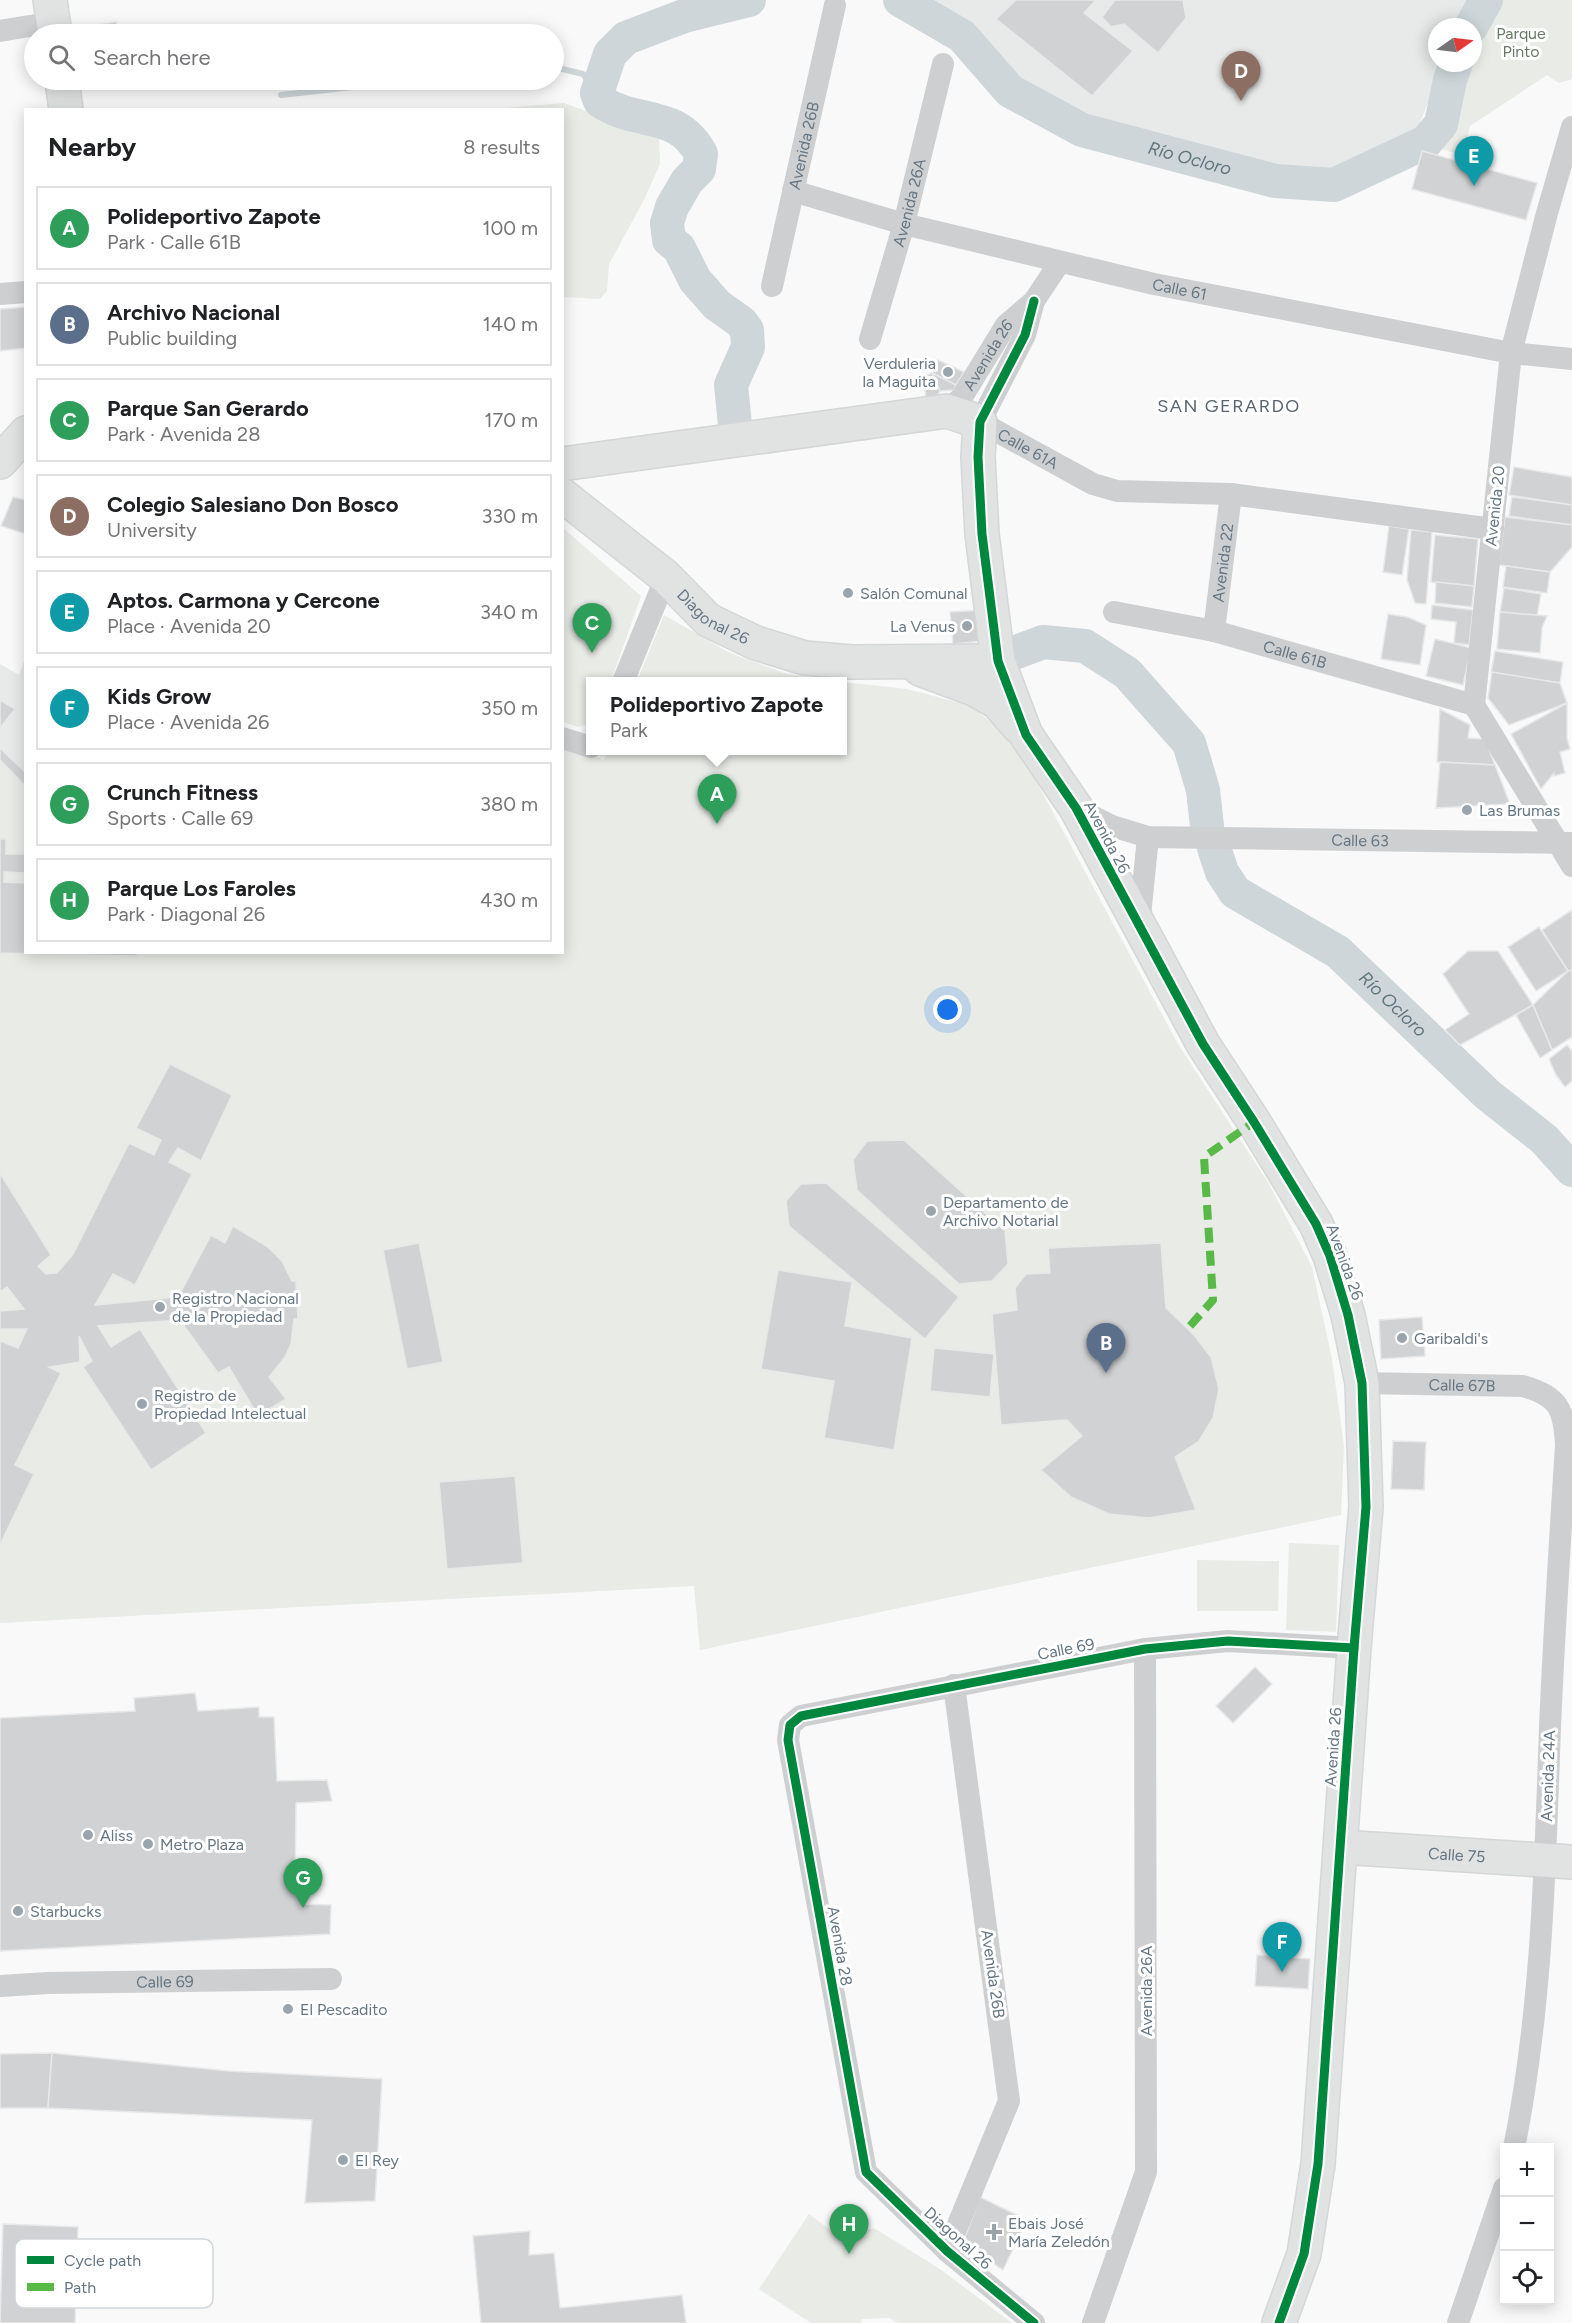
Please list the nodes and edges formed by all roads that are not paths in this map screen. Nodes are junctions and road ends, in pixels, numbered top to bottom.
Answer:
1 (835, 5) dead end
2 (53, 19) edge
3 (31, 24) edge
4 (24, 26) edge
5 (0, 31) edge
6 (943, 64) dead end
7 (63, 90) edge
8 (66, 108) edge
9 (1572, 127) edge
10 (793, 190) junction
11 (904, 224) junction
12 (1060, 262) junction
13 (772, 286) dead end
14 (24, 292) edge
15 (0, 294) edge
16 (1034, 301) junction
17 (870, 339) dead end
18 (1511, 353) junction
19 (1572, 359) edge
20 (947, 411) junction
21 (980, 422) junction
22 (24, 435) edge
23 (613, 458) junction
24 (0, 462) edge
25 (564, 464) edge
26 (1231, 494) junction
27 (569, 500) edge
28 (1493, 529) junction
29 (666, 578) junction
30 (1114, 612) dead end
31 (1214, 632) junction
32 (998, 661) junction
33 (896, 662) junction
34 (626, 677) edge
35 (1474, 705) junction
36 (1026, 735) junction
37 (564, 739) edge
38 (586, 745) edge
39 (1076, 808) junction
40 (1148, 837) junction
41 (1565, 843) edge
42 (1572, 866) edge
43 (1139, 928) junction
44 (1362, 1383) junction
45 (1557, 1404) joint
46 (1563, 1641) edge
47 (1354, 1648) junction
48 (1145, 1649) junction
49 (954, 1685) junction
50 (790, 1725) joint
51 (1341, 1846) junction
52 (1559, 1861) edge
53 (331, 1979) dead end
54 (0, 1986) edge
55 (1516, 2143) edge
56 (866, 2172) joint
57 (1501, 2197) edge
58 (946, 2251) junction
59 (1034, 2323) edge
60 (1093, 2323) edge
61 (1279, 2323) edge
62 (1458, 2323) edge

1 - 10 street, Avenida 26B
2 - 3 street
4 - 5 street
6 - 11 street, Avenida 26A
7 - 8 street
9 - 18 street, Avenida 20
10 - 11 street, Calle 61
10 - 13 street, Avenida 26B
11 - 12 street, Calle 61
11 - 17 street, Avenida 26A
12 - 16 street, Avenida 26
12 - 18 street, Calle 61
14 - 15 street
16 - 20 street, Avenida 26
16 - 21 street, Avenida 26
18 - 19 street, Calle 61
18 - 28 street, Avenida 20
20 - 21 street, Calle 61A
20 - 23 street, Calle 61A
21 - 26 street, Calle 61A
21 - 32 street, Avenida 26
22 - 24 street
23 - 25 street, Calle 61A
23 - 27 street
26 - 28 street, Calle 61A
26 - 31 street, Avenida 22
27 - 29 street, Diagonal 26
28 - 35 street, Avenida 20
29 - 33 street, Diagonal 26
29 - 34 street
30 - 31 street, Calle 61B
31 - 35 street, Calle 61B
32 - 33 street, Diagonal 26
32 - 36 street, Avenida 26
33 - 36 street, Diagonal 26
35 - 41 street
36 - 39 street, Avenida 26
37 - 38 street
39 - 40 street, Calle 63
39 - 43 street, Avenida 26
40 - 41 street, Calle 63
40 - 43 street
41 - 42 street
43 - 44 street, Avenida 26
44 - 45 street, Calle 67B
44 - 47 street, Avenida 26
45 - 46 street, Avenida 24A
46 - 52 street, Avenida 24A
47 - 48 street, Calle 69
47 - 51 street, Avenida 26
48 - 49 street, Calle 69
48 - 60 street, Avenida 26A
49 - 50 street, Calle 69
49 - 58 street, Avenida 26B
50 - 56 street, Avenida 28
51 - 52 street, Calle 75
51 - 61 street, Avenida 26
52 - 55 street, Avenida 24A
53 - 54 street, Calle 69
56 - 58 street, Diagonal 26
57 - 62 street
58 - 59 street, Diagonal 26

